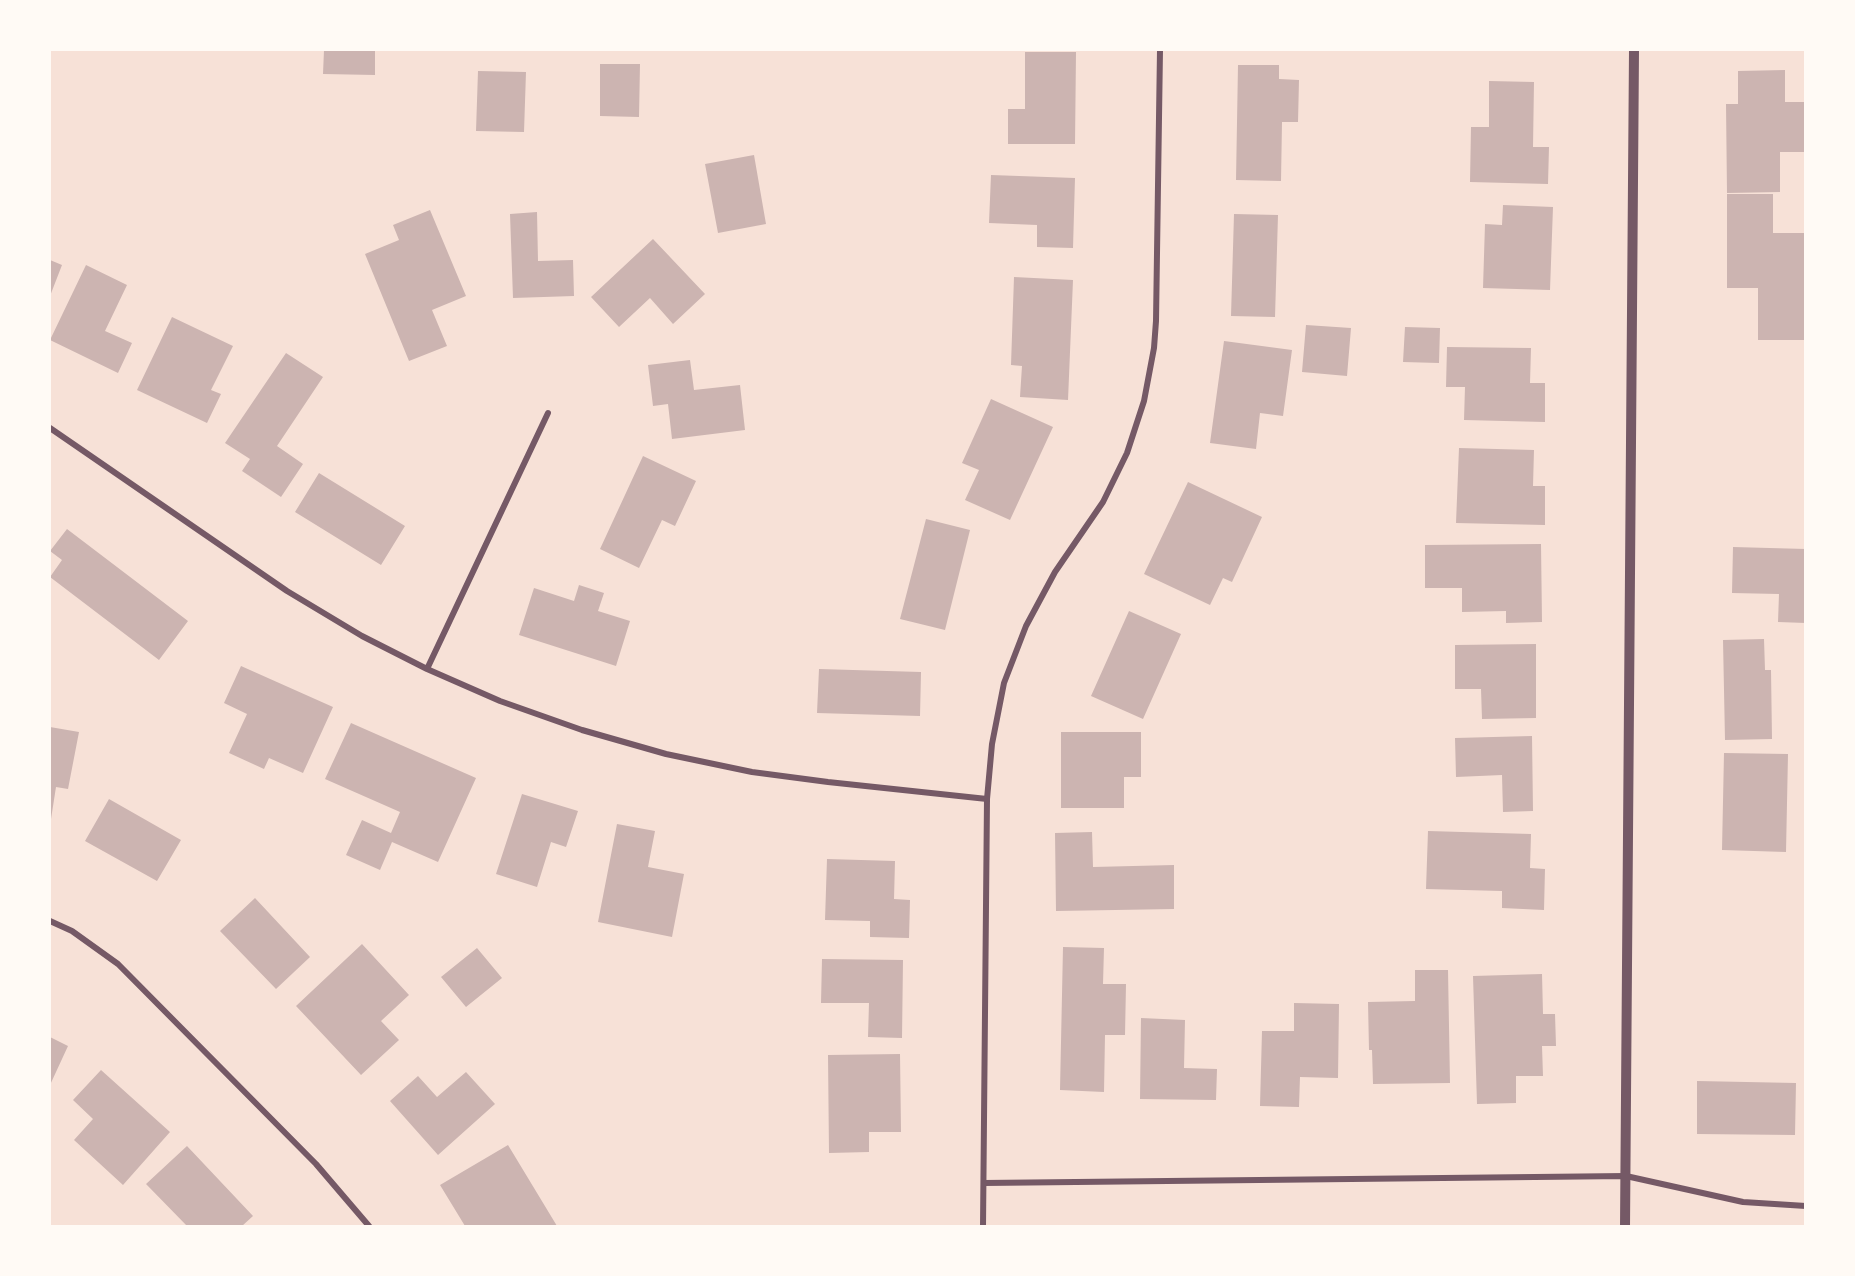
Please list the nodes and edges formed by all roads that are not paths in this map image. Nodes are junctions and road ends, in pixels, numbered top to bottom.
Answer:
1 (1160, 50) edge
2 (1634, 50) edge
3 (548, 413) dead end
4 (50, 428) edge
5 (427, 669) junction
6 (987, 800) junction
7 (50, 921) edge
8 (1626, 1176) junction
9 (984, 1183) junction
10 (1806, 1206) edge
11 (369, 1227) edge
12 (983, 1227) edge
13 (1625, 1227) edge

1 - 6 street
2 - 8 street
3 - 5 street
4 - 5 street
5 - 6 street
6 - 9 street
7 - 11 street
8 - 9 street
8 - 10 street
8 - 13 street
9 - 12 street

